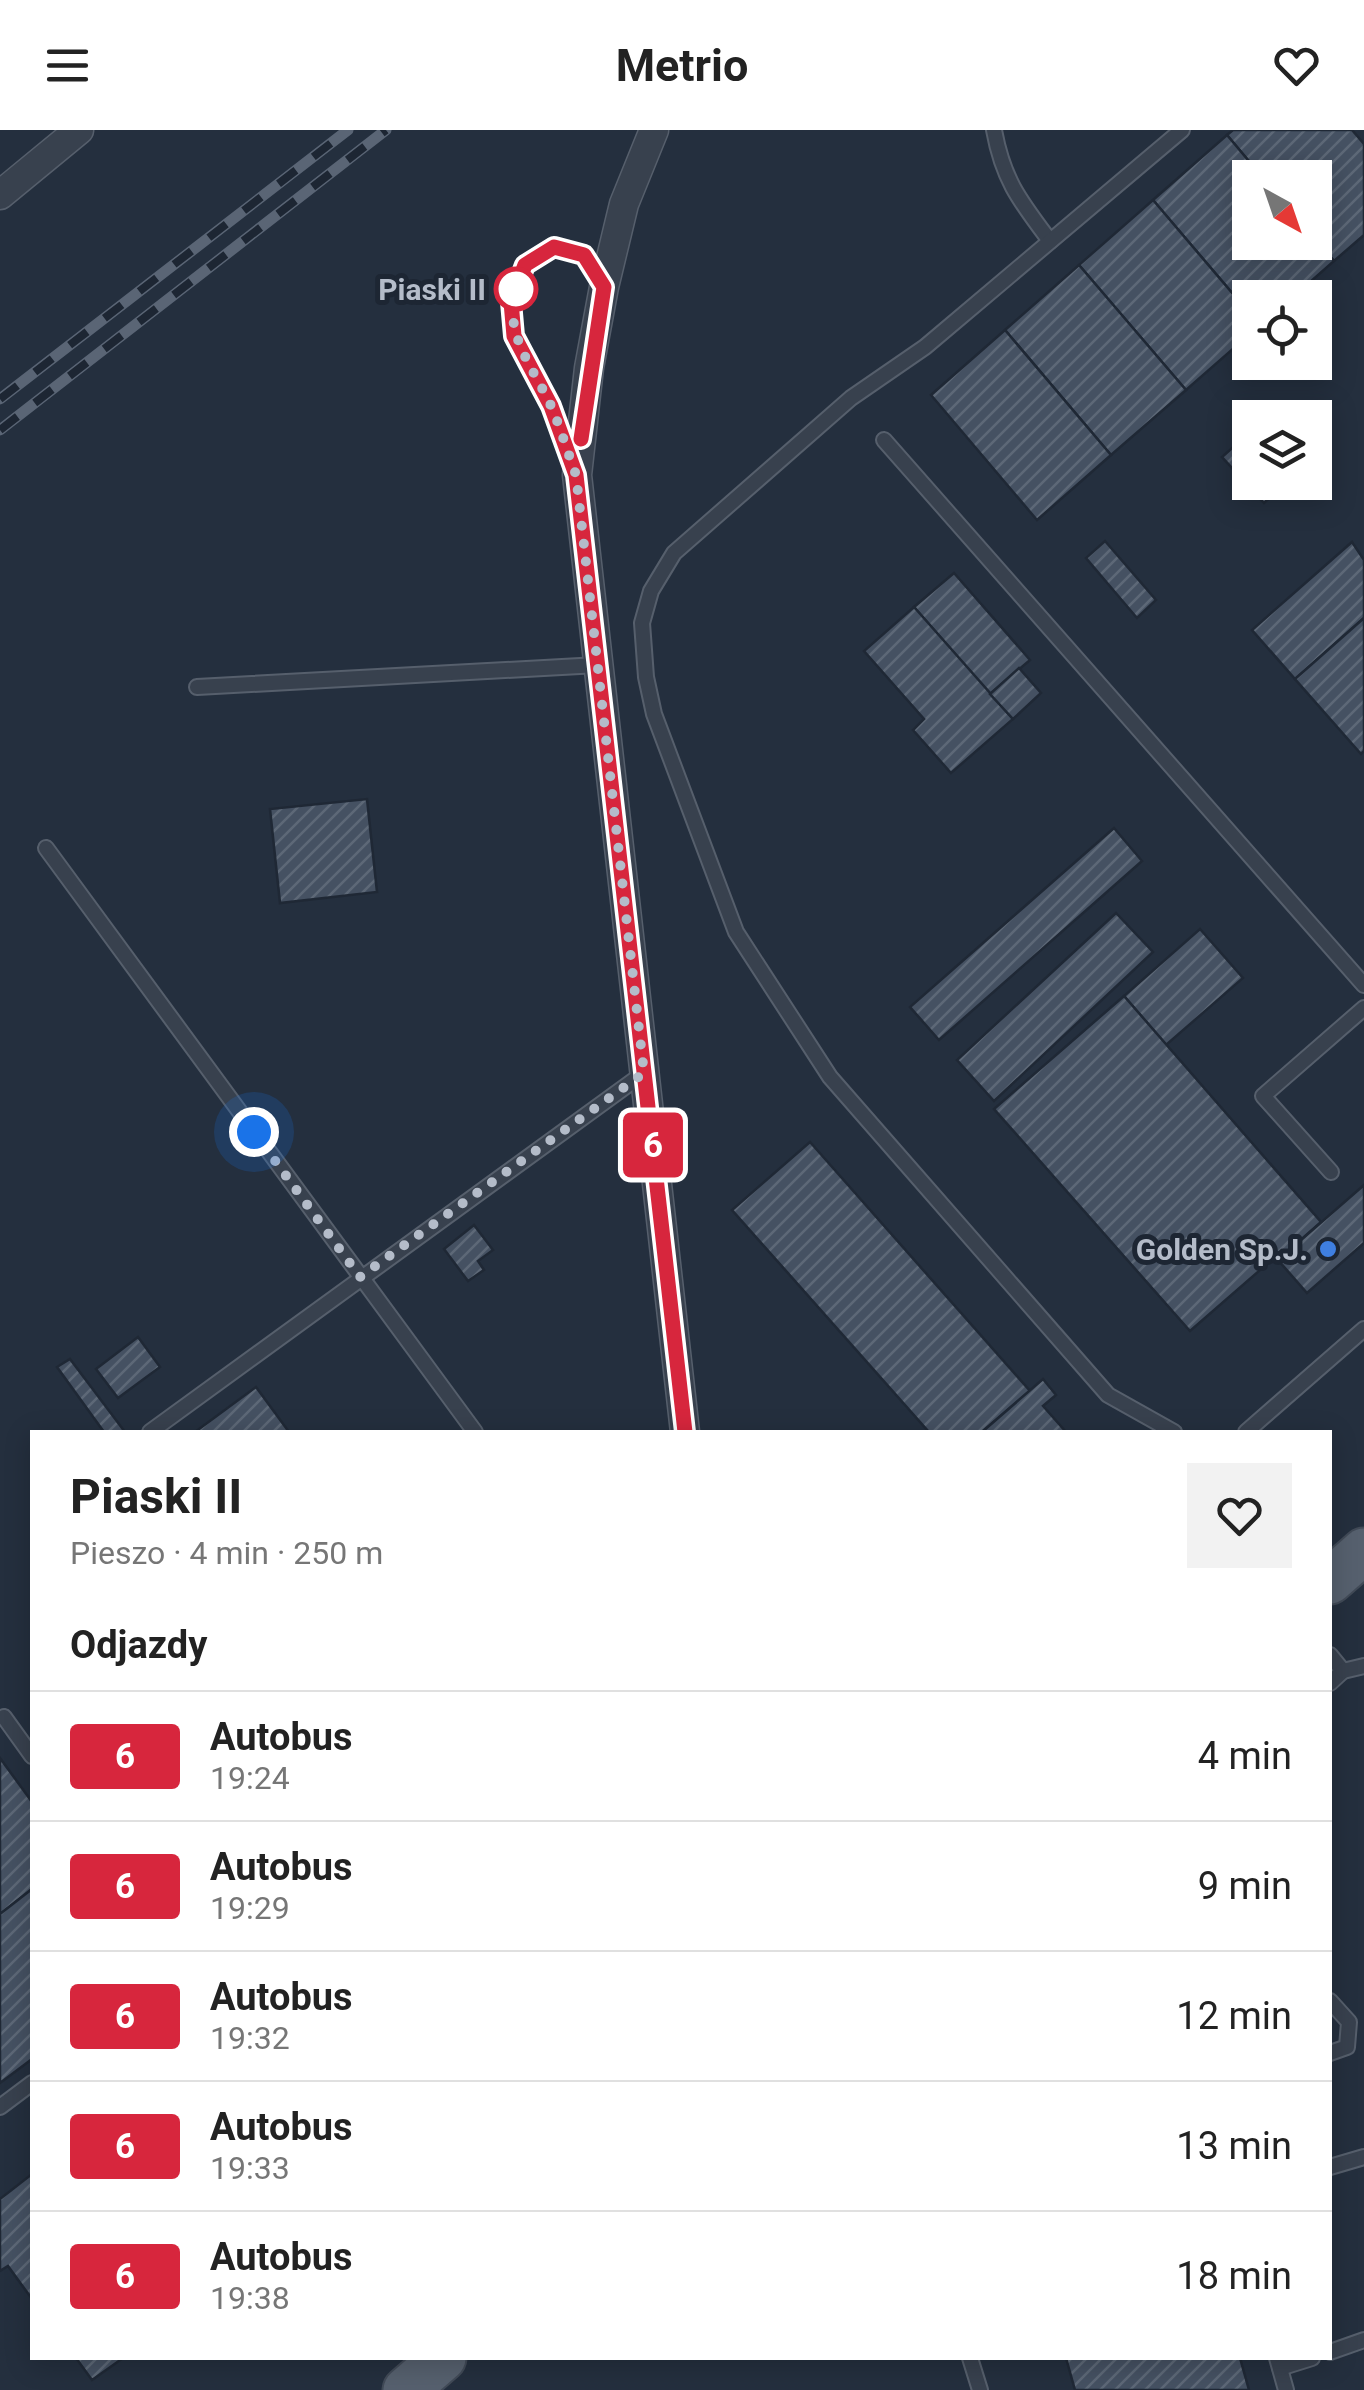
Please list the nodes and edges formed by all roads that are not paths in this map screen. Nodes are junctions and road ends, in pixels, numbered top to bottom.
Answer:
1 (79, 130) edge
2 (654, 130) edge
3 (994, 130) edge
4 (1182, 130) edge
5 (0, 195) edge
6 (1050, 241) junction
7 (604, 287) junction
8 (884, 440) dead end
9 (576, 475) junction
10 (598, 665) junction
11 (197, 687) dead end
12 (46, 848) dead end
13 (1364, 985) edge
14 (1364, 1008) edge
15 (644, 1073) junction
16 (1331, 1172) dead end
17 (360, 1277) junction
18 (1364, 1329) edge
19 (153, 1430) edge
20 (474, 1430) edge
21 (685, 1430) edge
22 (1170, 1430) edge
23 (1248, 1430) edge
24 (1364, 1551) edge
25 (1332, 1578) edge
26 (1332, 1657) edge
27 (1364, 1666) edge
28 (1343, 1671) junction
29 (1332, 1681) edge
30 (4, 1717) dead end
31 (30, 1753) edge
32 (1332, 2003) edge
33 (1332, 2052) edge
34 (30, 2085) edge
35 (0, 2107) edge
36 (1364, 2157) edge
37 (1332, 2166) edge
38 (1364, 2340) edge
39 (1332, 2351) edge
40 (441, 2360) edge
41 (971, 2360) edge
42 (1279, 2363) edge
43 (406, 2390) edge
44 (980, 2390) edge
45 (1286, 2390) edge

1 - 5 street
2 - 7 street
3 - 6 lane
4 - 6 lane
6 - 22 lane
7 - 9 street
7 - 9 lane
8 - 13 lane
9 - 10 street
10 - 11 lane
10 - 15 street
12 - 17 lane
14 - 16 lane
15 - 17 lane
15 - 21 street
17 - 19 lane
17 - 20 lane
18 - 23 lane
24 - 25 main road
26 - 28 lane
27 - 28 lane
28 - 29 lane
30 - 31 lane
32 - 33 lane
34 - 35 lane
36 - 37 lane
38 - 39 lane
40 - 43 main road
41 - 44 lane
42 - 45 lane

